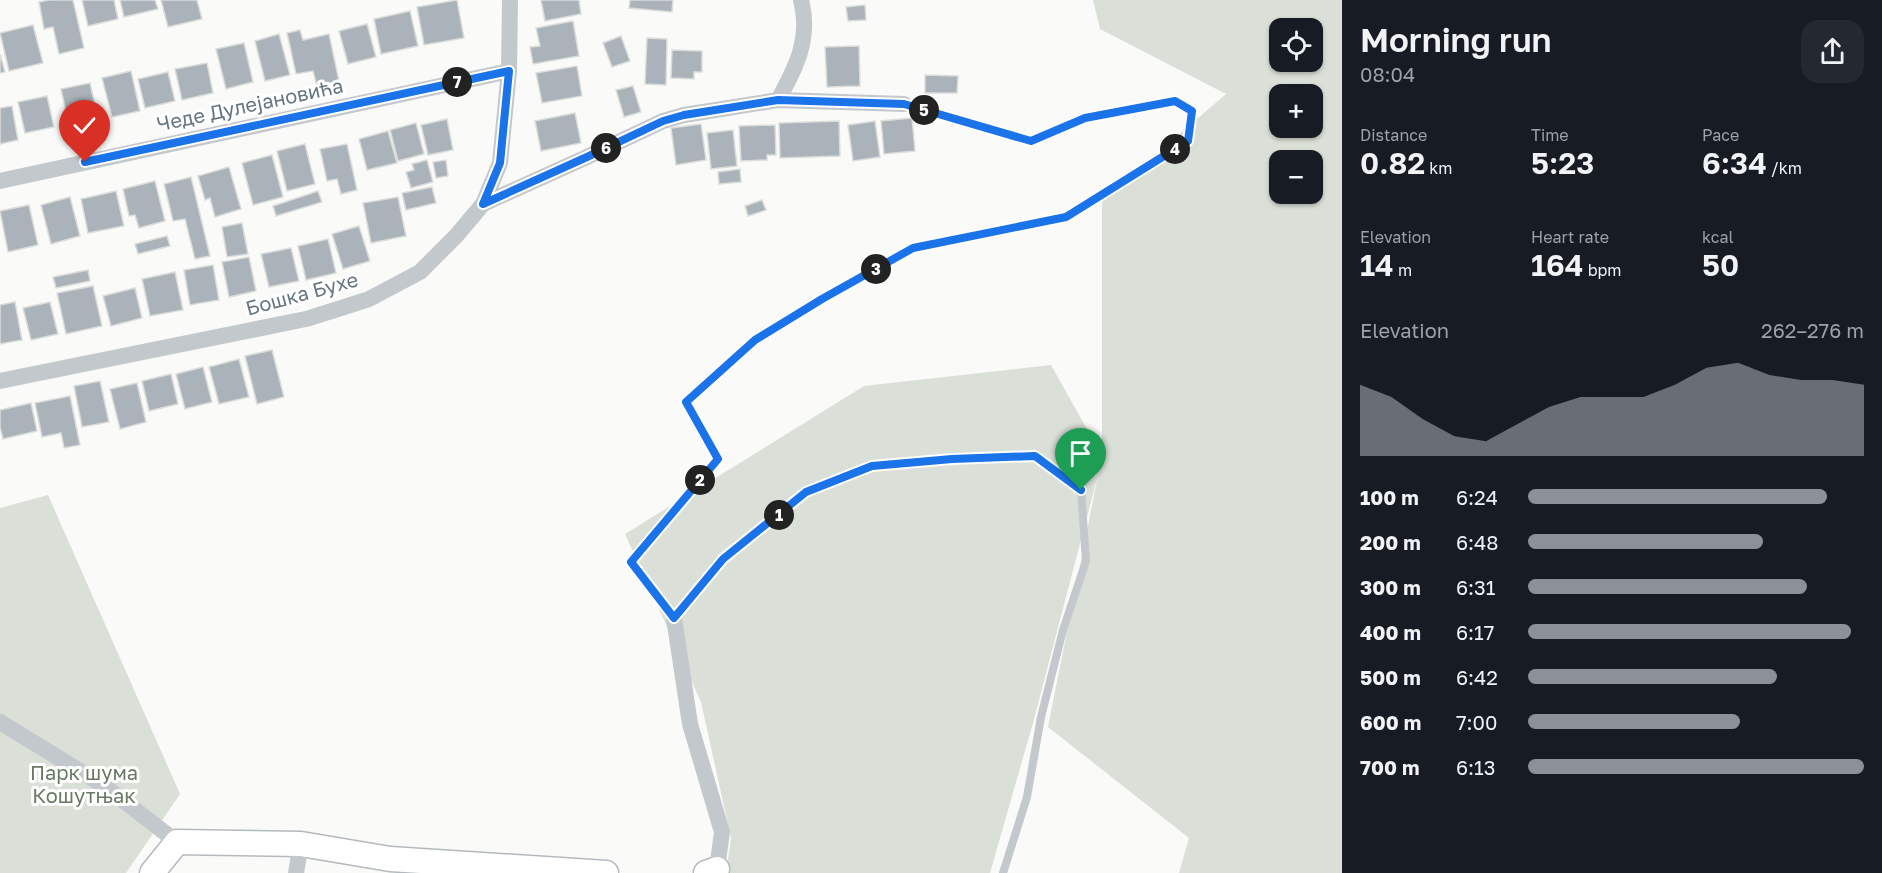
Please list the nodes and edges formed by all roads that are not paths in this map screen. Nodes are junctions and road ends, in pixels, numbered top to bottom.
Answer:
1 (510, 0) edge
2 (801, 0) edge
3 (509, 71) junction
4 (778, 100) junction
5 (904, 104) road end
6 (0, 181) edge
7 (483, 204) junction
8 (0, 381) edge
9 (674, 618) joint
10 (0, 722) edge
11 (177, 842) junction
12 (301, 843) junction
13 (546, 872) edge
14 (714, 872) edge
15 (152, 873) edge
16 (296, 873) edge
17 (606, 873) edge
18 (1003, 873) edge

1 - 3 street, Бошка Бухе
2 - 4 street
3 - 6 street, Чеде Дулејановића
3 - 7 street, Бошка Бухе
4 - 5 street
4 - 7 street
7 - 8 street, Бошка Бухе
9 - 14 street
9 - 18 lane
10 - 11 street
11 - 12 street
11 - 15 street
12 - 13 street
12 - 16 street
13 - 17 street

